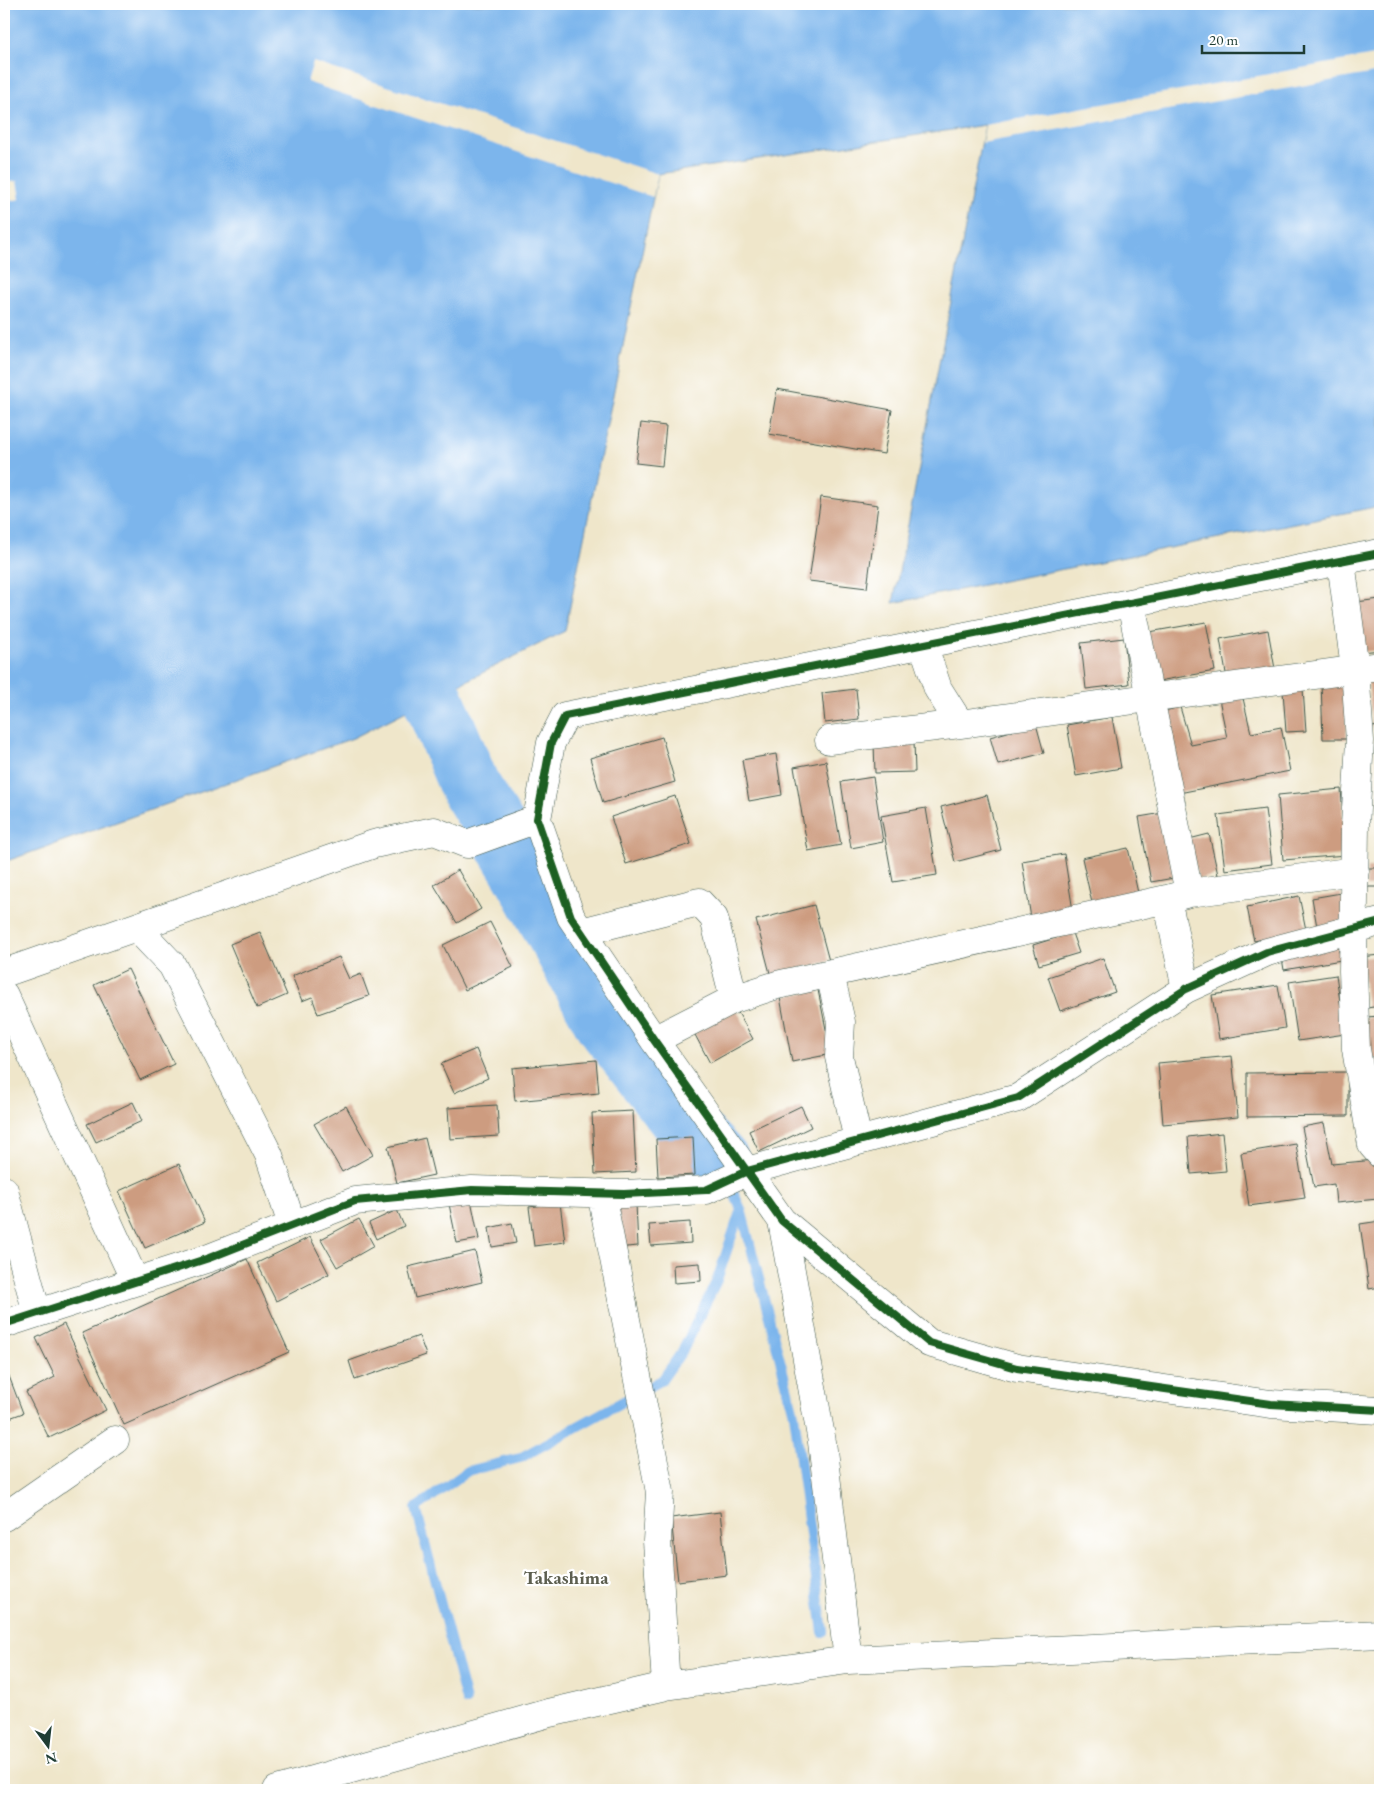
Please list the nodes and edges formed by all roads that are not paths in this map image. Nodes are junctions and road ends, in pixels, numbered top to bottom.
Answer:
1 (1380, 553) edge
2 (1341, 561) junction
3 (1131, 603) junction
4 (923, 644) junction
5 (1368, 668) edge
6 (1149, 698) junction
7 (960, 724) junction
8 (829, 740) dead end
9 (1369, 773) edge
10 (537, 819) junction
11 (1355, 871) junction
12 (1178, 896) junction
13 (1367, 925) edge
14 (136, 927) junction
15 (581, 932) junction
16 (4, 973) edge
17 (830, 974) junction
18 (1186, 989) junction
19 (4, 996) edge
20 (734, 999) junction
21 (654, 1040) junction
22 (858, 1140) junction
23 (1380, 1154) edge
24 (746, 1171) junction
25 (4, 1190) edge
26 (601, 1193) junction
27 (782, 1221) junction
28 (292, 1225) junction
29 (135, 1281) junction
30 (37, 1313) junction
31 (4, 1324) edge
32 (1380, 1410) edge
33 (115, 1440) dead end
34 (4, 1517) edge
35 (1380, 1634) edge
36 (848, 1660) junction
37 (666, 1686) junction
38 (277, 1790) edge

1 - 2 street
2 - 3 street
2 - 5 street
3 - 4 street
3 - 6 street
4 - 7 street
4 - 10 street
5 - 6 street
5 - 9 street
6 - 7 street
6 - 12 street
7 - 8 street
9 - 11 street
10 - 14 street
10 - 15 street
11 - 12 street
11 - 13 street
12 - 17 street
12 - 18 street
13 - 18 street
13 - 23 street
14 - 16 street
14 - 28 street
15 - 20 street
15 - 21 street
17 - 20 street
17 - 22 street
18 - 22 street
19 - 29 street
20 - 21 street
21 - 24 street
22 - 24 street
24 - 26 street
24 - 27 street
25 - 30 street
26 - 28 street
26 - 37 street
27 - 32 street
27 - 36 street
28 - 29 street
29 - 30 street
30 - 31 street
33 - 34 street
35 - 36 street
36 - 37 street
37 - 38 street

